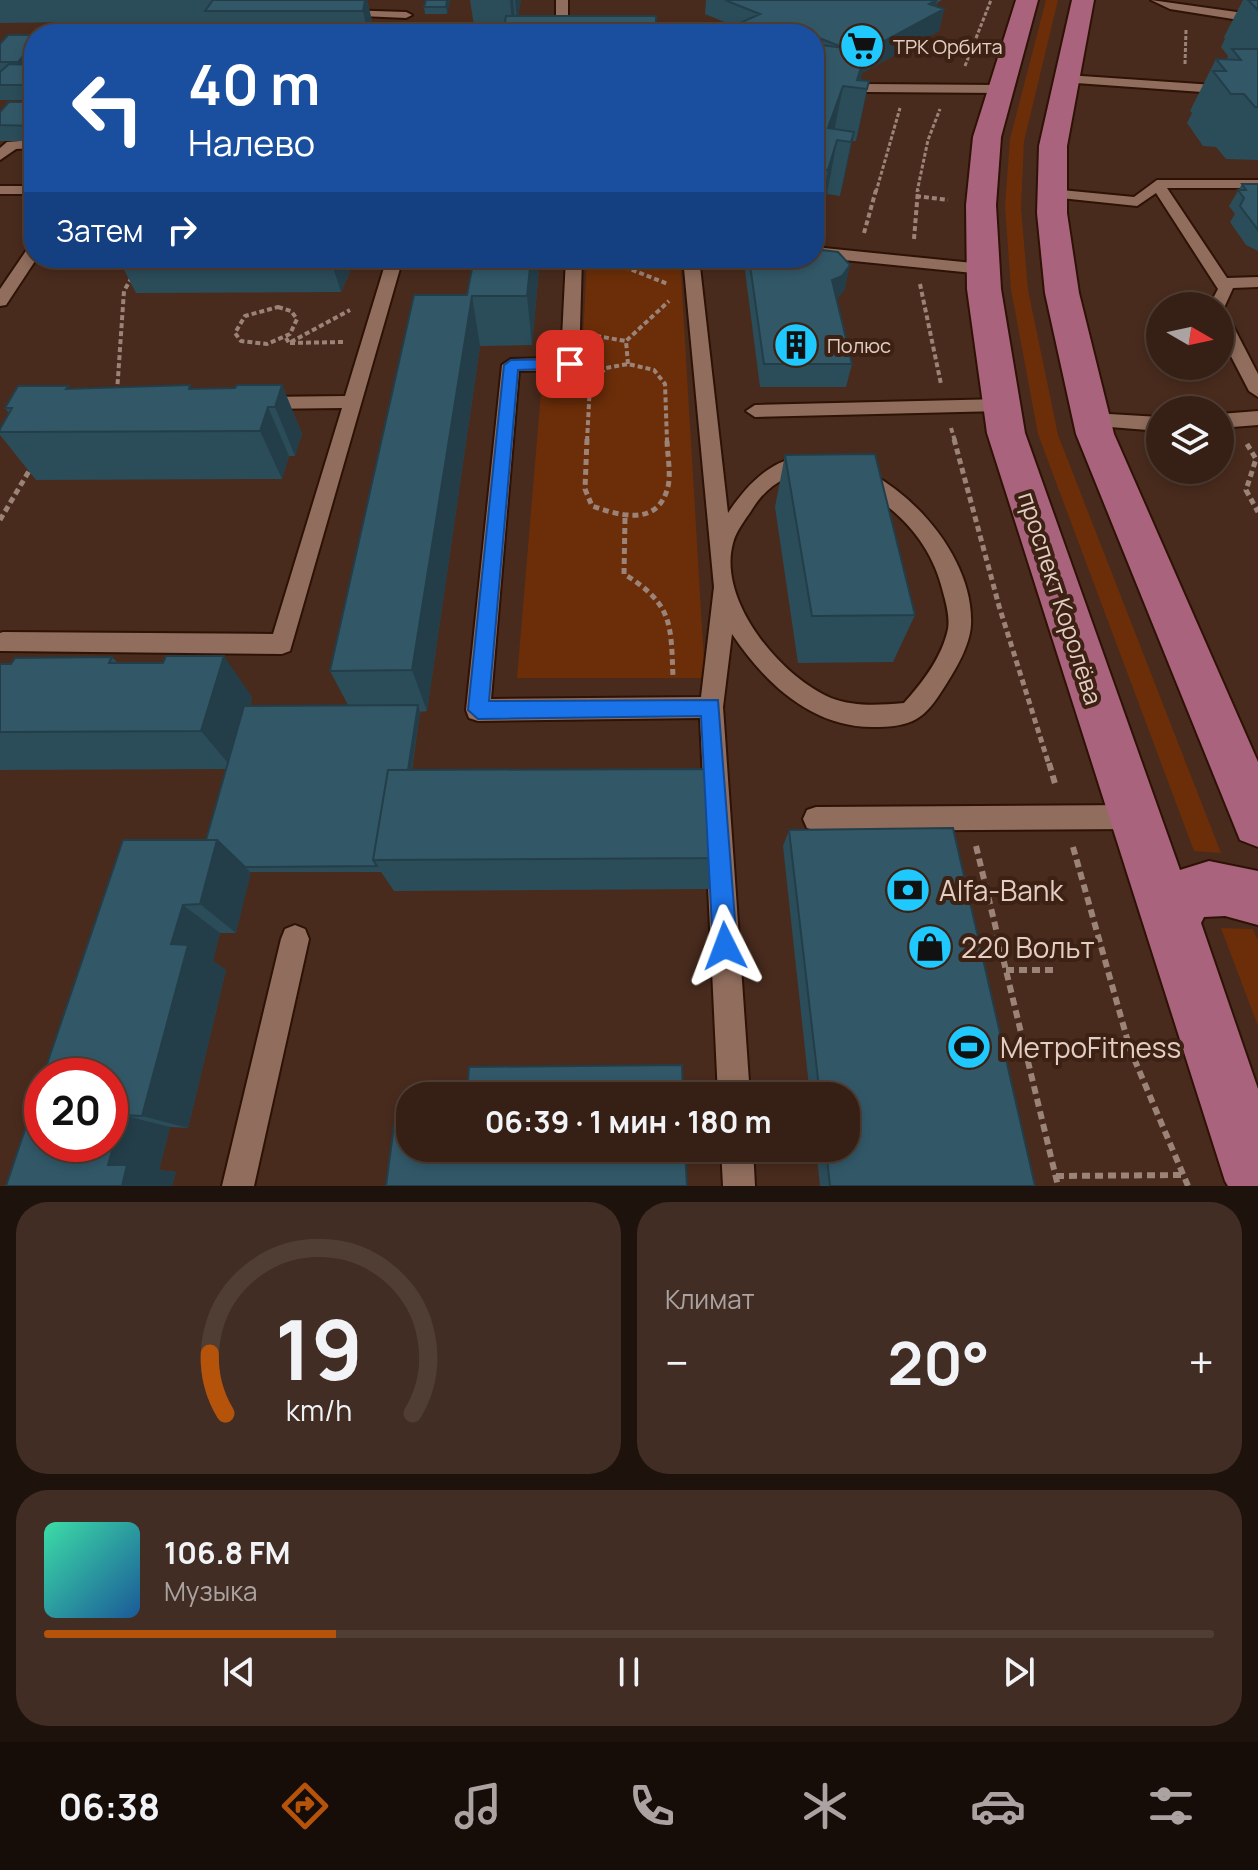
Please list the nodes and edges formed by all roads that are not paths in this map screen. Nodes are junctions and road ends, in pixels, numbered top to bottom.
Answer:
1 (410, 0) edge
2 (562, 0) edge
3 (1027, 0) edge
4 (1083, 0) edge
5 (1157, 0) edge
6 (326, 12) edge
7 (1258, 19) edge
8 (562, 24) edge
9 (824, 79) edge
10 (1067, 79) junction
11 (1001, 89) junction
12 (1258, 92) edge
13 (24, 144) edge
14 (0, 156) edge
15 (1157, 184) junction
16 (1258, 184) edge
17 (0, 190) edge
18 (24, 190) edge
19 (1051, 193) junction
20 (824, 253) edge
21 (24, 266) edge
22 (392, 268) edge
23 (574, 268) edge
24 (690, 268) edge
25 (983, 269) junction
26 (1258, 282) edge
27 (1222, 283) junction
28 (1224, 292) edge
29 (0, 301) edge
30 (1234, 345) edge
31 (1258, 391) edge
32 (353, 402) junction
33 (243, 403) edge
34 (1002, 405) junction
35 (755, 411) dead end
36 (1258, 418) edge
37 (1092, 420) junction
38 (1234, 420) edge
39 (1146, 423) edge
40 (721, 544) junction
41 (722, 586) junction
42 (3, 642) dead end
43 (711, 707) junction
44 (1134, 817) junction
45 (816, 819) dead end
46 (1258, 822) edge
47 (1258, 898) edge
48 (295, 939) dead end
49 (1175, 943) junction
50 (733, 1082) edge
51 (738, 1162) edge
52 (1258, 1181) edge
53 (238, 1186) edge
54 (739, 1186) edge

1 - 6 lane
2 - 8 lane
3 - 11 main road, проспект Королёва
4 - 10 main road
5 - 7 lane
9 - 11 lane
10 - 12 lane
10 - 19 main road
11 - 25 main road, проспект Королёва
13 - 14 lane
15 - 16 lane
15 - 19 lane
15 - 27 lane
17 - 18 lane
19 - 37 main road
20 - 25 lane
21 - 29 lane
22 - 32 lane
23 - 43 lane
24 - 40 lane
25 - 34 main road, проспект Королёва
26 - 27 lane
27 - 28 lane
30 - 31 lane
32 - 33 lane
32 - 42 lane
34 - 35 lane
34 - 44 main road, проспект Королёва
36 - 38 lane
37 - 39 lane
37 - 46 main road
40 - 41 lane
40 - 41 lane
41 - 43 lane
43 - 50 lane
44 - 45 lane
44 - 49 main road, проспект Королёва
47 - 49 main road
48 - 53 lane
49 - 52 main road, проспект Королёва
51 - 54 lane

